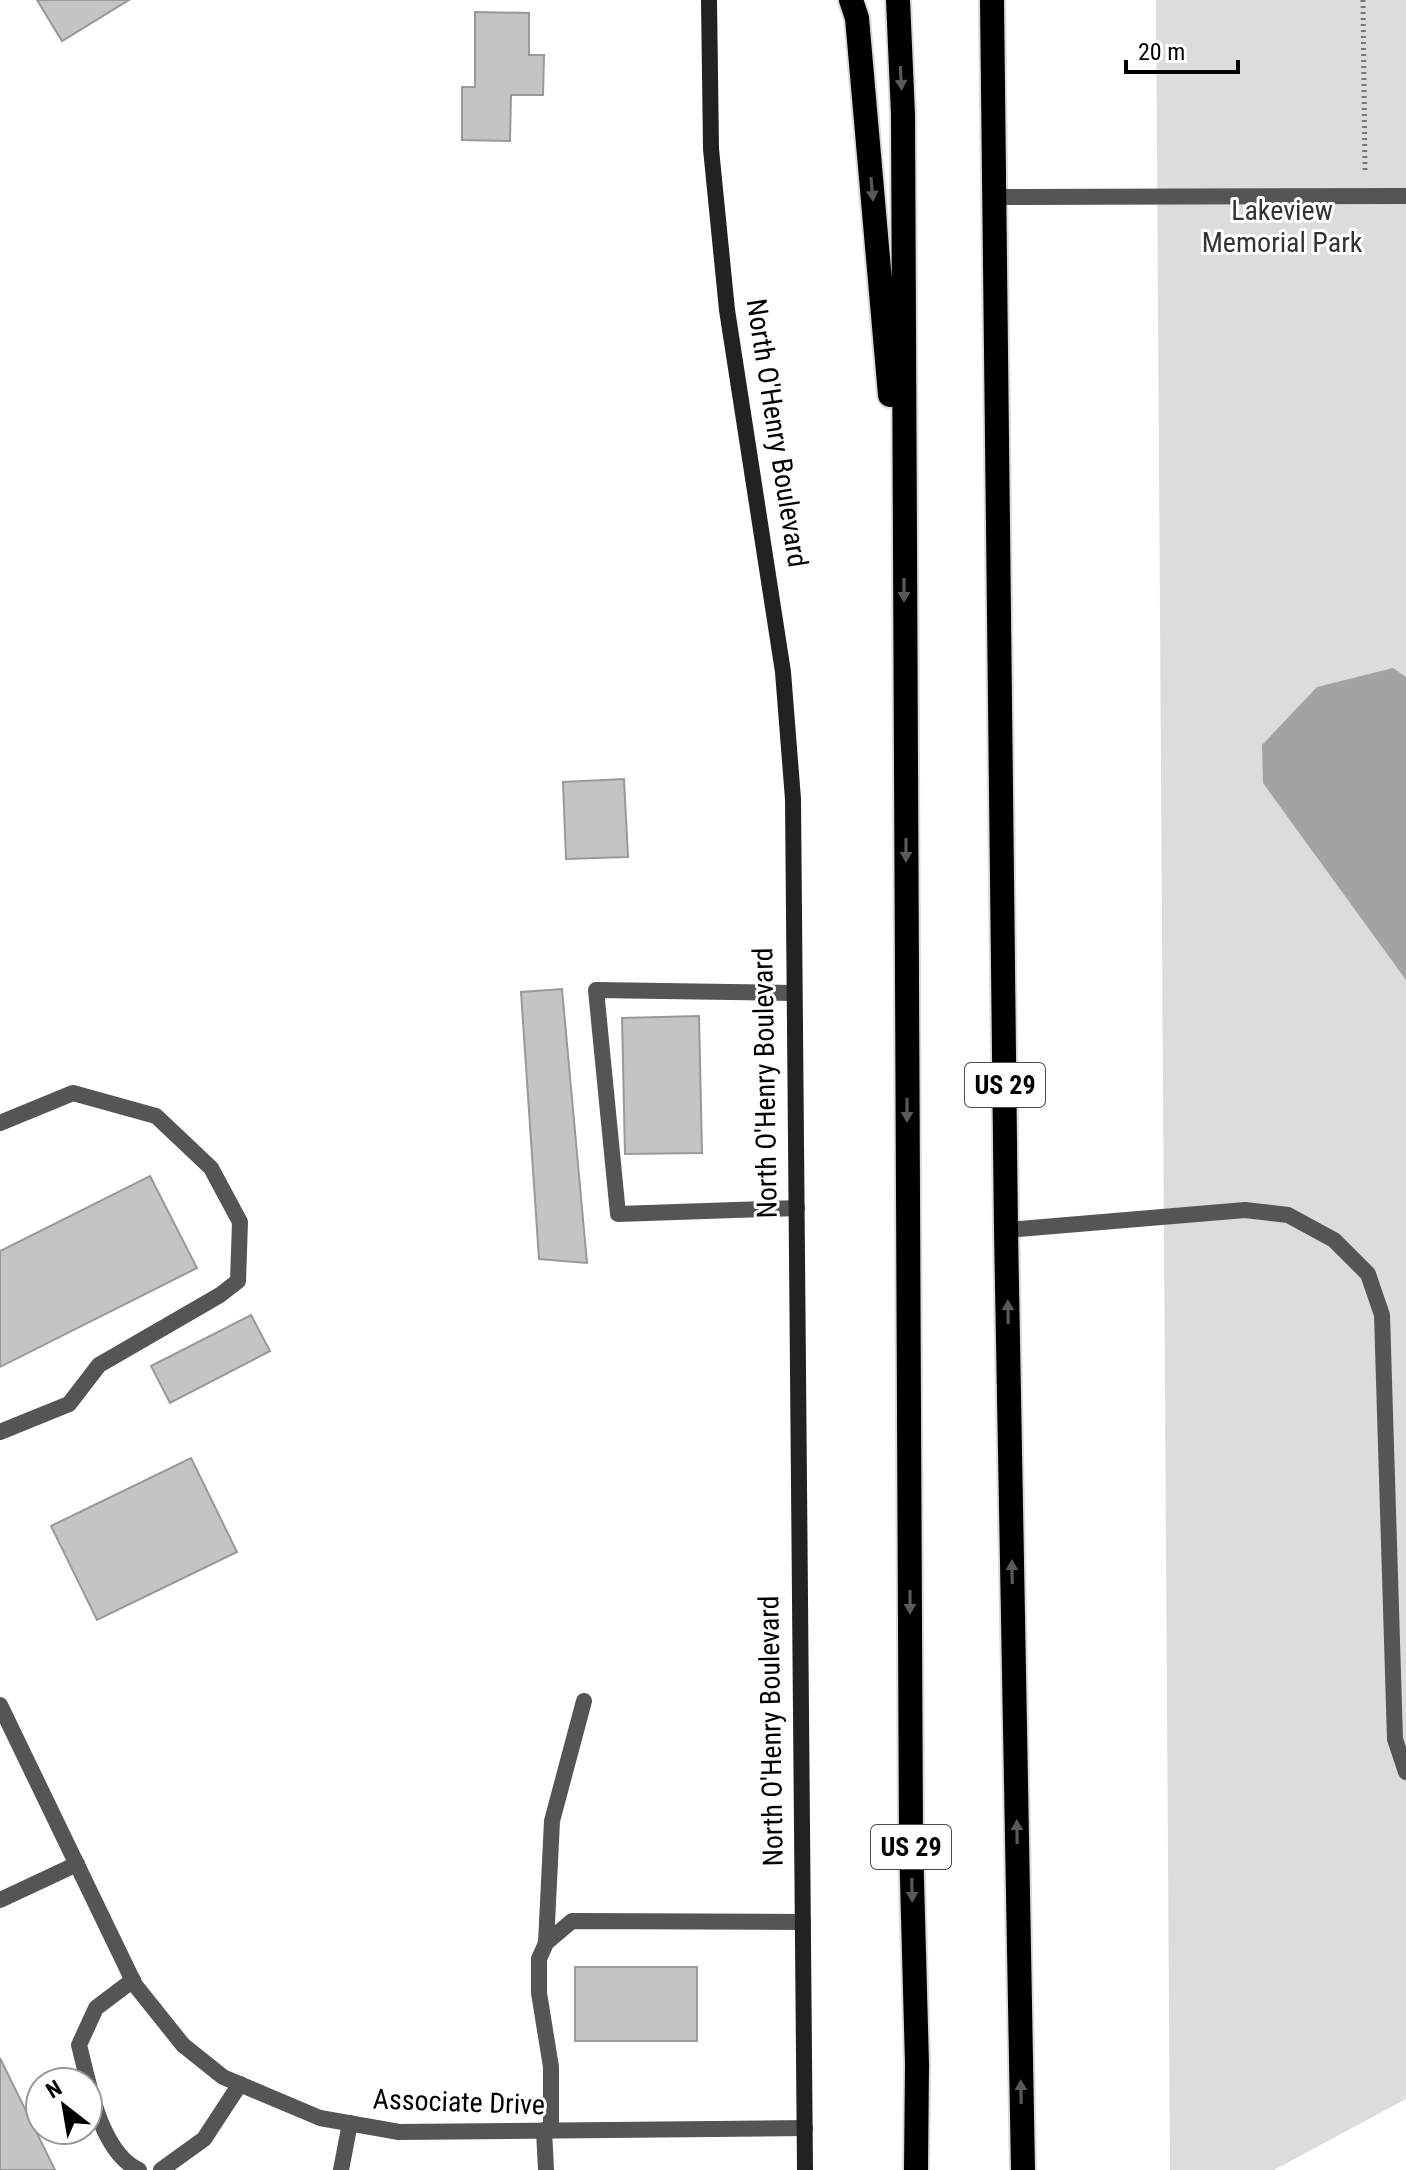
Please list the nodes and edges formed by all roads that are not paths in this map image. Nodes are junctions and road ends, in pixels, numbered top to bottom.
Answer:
1 (709, 0) edge
2 (851, 0) edge
3 (898, 0) edge
4 (992, 0) edge
5 (1406, 196) edge
6 (994, 197) junction
7 (904, 555) junction
8 (794, 993) junction
9 (0, 1123) edge
10 (797, 1208) junction
11 (1006, 1230) junction
12 (0, 1432) edge
13 (584, 1701) dead end
14 (0, 1705) edge
15 (1406, 1772) edge
16 (77, 1864) junction
17 (0, 1900) edge
18 (803, 1922) junction
19 (546, 1943) junction
20 (133, 1980) junction
21 (240, 2084) junction
22 (350, 2123) junction
23 (805, 2128) junction
24 (548, 2130) junction
25 (139, 2170) edge
26 (161, 2170) edge
27 (341, 2170) edge
28 (546, 2170) edge
29 (805, 2170) edge
30 (916, 2170) edge
31 (1023, 2170) edge

1 - 8 street, North O'Henry Boulevard
2 -> 7 highway
3 -> 7 highway, US 29
4 - 6 highway, US 29
5 - 6 street
6 - 11 highway, US 29
7 -> 30 highway, US 29
8 - 10 street, North O'Henry Boulevard
8 - 10 street
9 - 12 street
10 - 18 street, North O'Henry Boulevard
11 - 15 street
31 -> 11 highway, US 29
13 - 19 street
14 - 16 street, Associate Drive
16 - 17 street
16 - 20 street, Associate Drive
18 - 19 street
18 - 23 street, North O'Henry Boulevard
19 - 24 street
20 - 21 street, Associate Drive
20 - 25 street
21 - 22 street, Associate Drive
21 - 26 street
22 - 24 street, Associate Drive
22 - 27 street
23 - 24 street, Associate Drive
23 - 29 street, North O'Henry Boulevard
24 - 28 street

